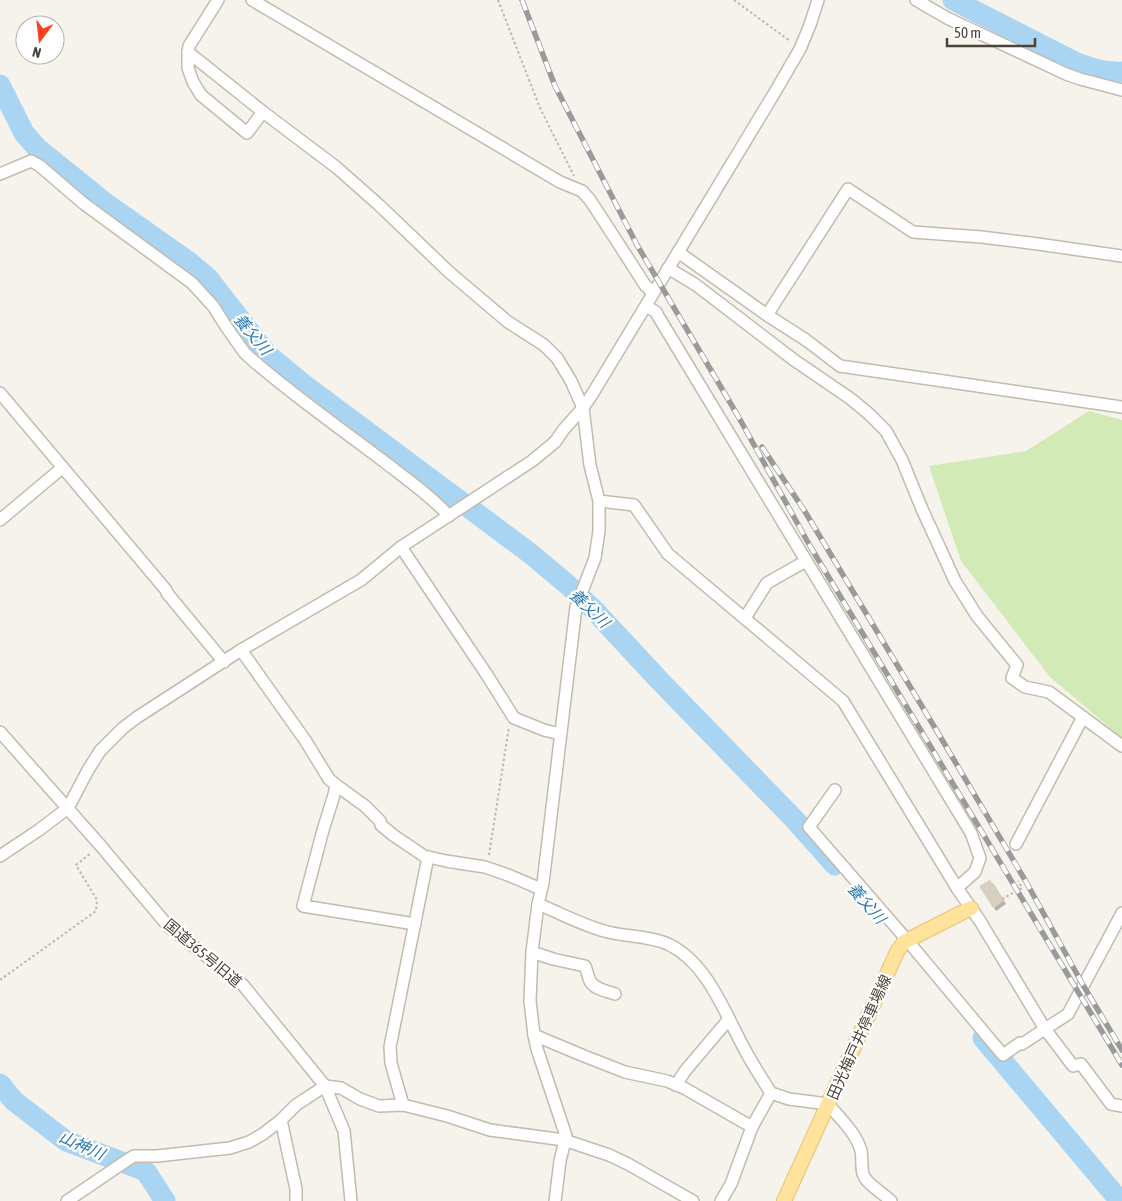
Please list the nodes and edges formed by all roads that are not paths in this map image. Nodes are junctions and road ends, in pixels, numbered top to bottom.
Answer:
1 (218, 0) edge
2 (252, 0) edge
3 (818, 0) edge
4 (916, 0) edge
5 (188, 52) junction
6 (1122, 90) edge
7 (262, 112) junction
8 (0, 174) edge
9 (678, 252) junction
10 (1122, 256) edge
11 (668, 268) junction
12 (653, 293) junction
13 (646, 306) junction
14 (767, 315) junction
15 (0, 393) edge
16 (1122, 407) edge
17 (583, 408) junction
18 (62, 468) junction
19 (599, 501) junction
20 (452, 514) junction
21 (0, 520) edge
22 (401, 546) junction
23 (806, 561) junction
24 (745, 618) junction
25 (241, 650) junction
26 (224, 662) junction
27 (1083, 717) junction
28 (0, 732) edge
29 (560, 734) junction
30 (1122, 746) edge
31 (336, 786) junction
32 (835, 790) dead end
33 (68, 808) junction
34 (1016, 844) dead end
35 (0, 856) edge
36 (428, 857) junction
37 (957, 888) junction
38 (541, 889) junction
39 (538, 904) junction
40 (970, 908) junction
41 (1120, 921) edge
42 (415, 924) junction
43 (903, 945) junction
44 (532, 952) junction
45 (615, 994) dead end
46 (729, 1019) junction
47 (1045, 1029) junction
48 (534, 1035) junction
49 (676, 1085) junction
50 (325, 1086) junction
51 (771, 1093) junction
52 (828, 1104) junction
53 (403, 1105) junction
54 (1122, 1106) edge
55 (281, 1120) junction
56 (752, 1127) junction
57 (564, 1140) junction
58 (67, 1201) edge
59 (296, 1201) edge
60 (351, 1201) edge
61 (555, 1201) edge
62 (693, 1201) edge
63 (721, 1201) edge
64 (784, 1201) edge
65 (891, 1201) edge

1 - 5 street
2 - 12 street
3 - 9 street
4 - 6 street
5 - 7 street
5 - 7 street
7 - 17 street
8 - 20 street
9 - 11 street
9 - 14 street
10 - 14 street
11 - 12 street
11 - 27 street
12 - 13 street
13 - 17 street
13 - 23 street
14 - 16 street
15 - 18 street
17 - 19 street
17 - 20 street
18 - 21 street
18 - 26 street
19 - 24 street
19 - 29 street
20 - 22 street
22 - 25 street
22 - 29 street
23 - 24 street
23 - 37 street
24 - 37 street
25 - 26 street
25 - 31 street
26 - 33 street
27 - 30 street
27 - 34 street
28 - 33 street, 国道365号旧道
29 - 38 street
31 - 36 street
31 - 42 street
32 - 43 street
33 - 35 street
33 - 50 street, 国道365号旧道
36 - 38 street
36 - 42 street
37 - 40 street
38 - 39 street
39 - 44 street
39 - 46 street
40 - 43 main road
40 - 47 street
41 - 47 street
42 - 53 street
43 - 47 street
43 - 52 main road, 田光梅戸井停車場線
44 - 45 street
44 - 48 street
46 - 49 street
46 - 51 street
47 - 54 street
48 - 49 street
48 - 57 street
49 - 56 street
50 - 53 street
50 - 55 street
50 - 60 street, 国道365号旧道
51 - 52 street
51 - 56 street
52 - 64 main road, 田光梅戸井停車場線
52 - 65 street
53 - 57 street
55 - 58 street
55 - 59 street
56 - 63 street
57 - 61 street
57 - 62 street

